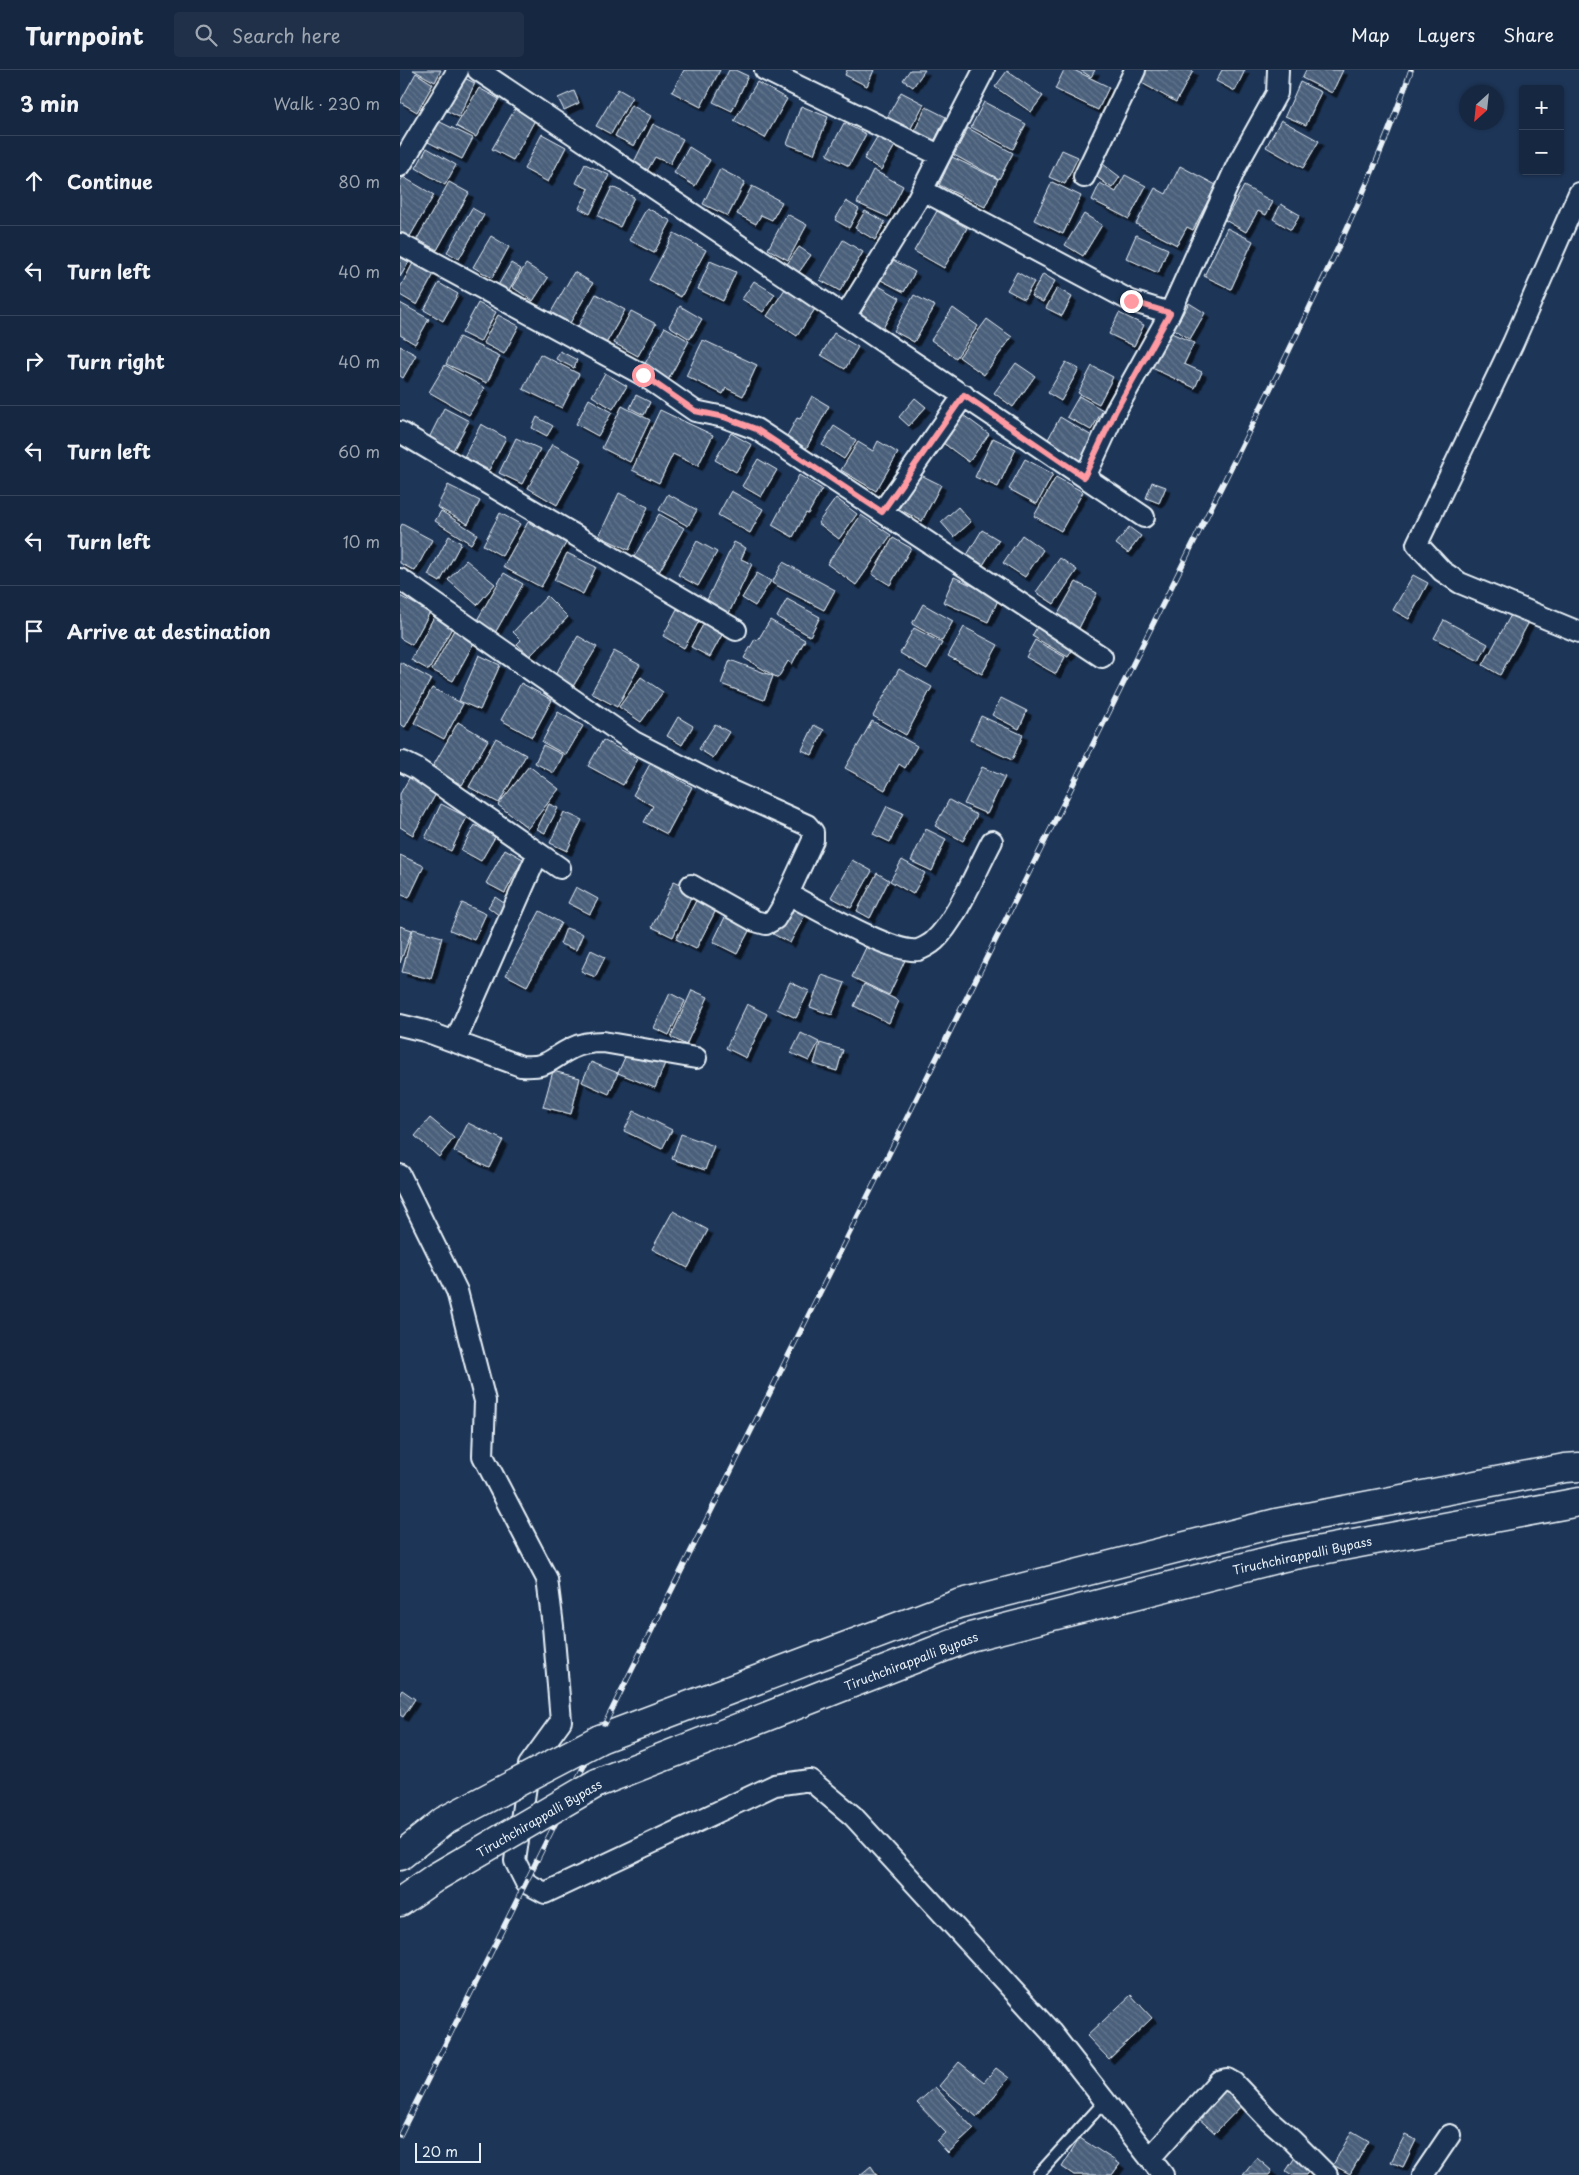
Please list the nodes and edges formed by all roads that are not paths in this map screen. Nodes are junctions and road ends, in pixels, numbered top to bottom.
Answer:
1 (458, 70) edge
2 (478, 70) edge
3 (765, 70) edge
4 (984, 70) edge
5 (1135, 70) edge
6 (1278, 70) edge
7 (939, 155) junction
8 (400, 166) edge
9 (1084, 177) dead end
10 (922, 190) junction
11 (1579, 193) edge
12 (400, 244) edge
13 (1170, 313) junction
14 (846, 315) junction
15 (964, 395) junction
16 (400, 432) edge
17 (1084, 477) junction
18 (882, 512) junction
19 (1144, 517) dead end
20 (400, 579) edge
21 (736, 630) dead end
22 (1579, 632) edge
23 (1102, 657) dead end
24 (401, 765) edge
25 (992, 841) dead end
26 (538, 853) junction
27 (560, 868) dead end
28 (691, 885) dead end
29 (788, 894) junction
30 (400, 1025) edge
31 (455, 1042) junction
32 (696, 1058) dead end
33 (400, 1175) edge
34 (1579, 1468) edge
35 (1579, 1502) edge
36 (400, 1856) edge
37 (400, 1902) edge
38 (1105, 2101) junction
39 (1450, 2135) dead end
40 (1150, 2158) junction
41 (1038, 2175) edge
42 (1163, 2175) edge
43 (1327, 2175) edge
44 (1423, 2175) edge

1 - 8 street
2 - 14 street
3 - 7 street
4 - 7 street
5 - 9 street
6 - 13 street
7 - 10 street
10 - 13 street
10 - 14 street
11 - 22 street
12 - 18 street
13 - 17 street
14 - 15 street
15 - 17 street
15 - 18 street
16 - 21 street
17 - 19 street
18 - 23 street
20 - 29 street
24 - 26 street
25 - 29 street
26 - 27 street
26 - 31 street
28 - 29 street
30 - 31 street
31 - 32 street
33 - 38 street
34 - 36 highway, bridge
35 - 37 highway, Tiruchchirappalli Bypass, bridge
38 - 40 street
38 - 41 lane
39 - 44 street
40 - 42 street
40 - 43 street

